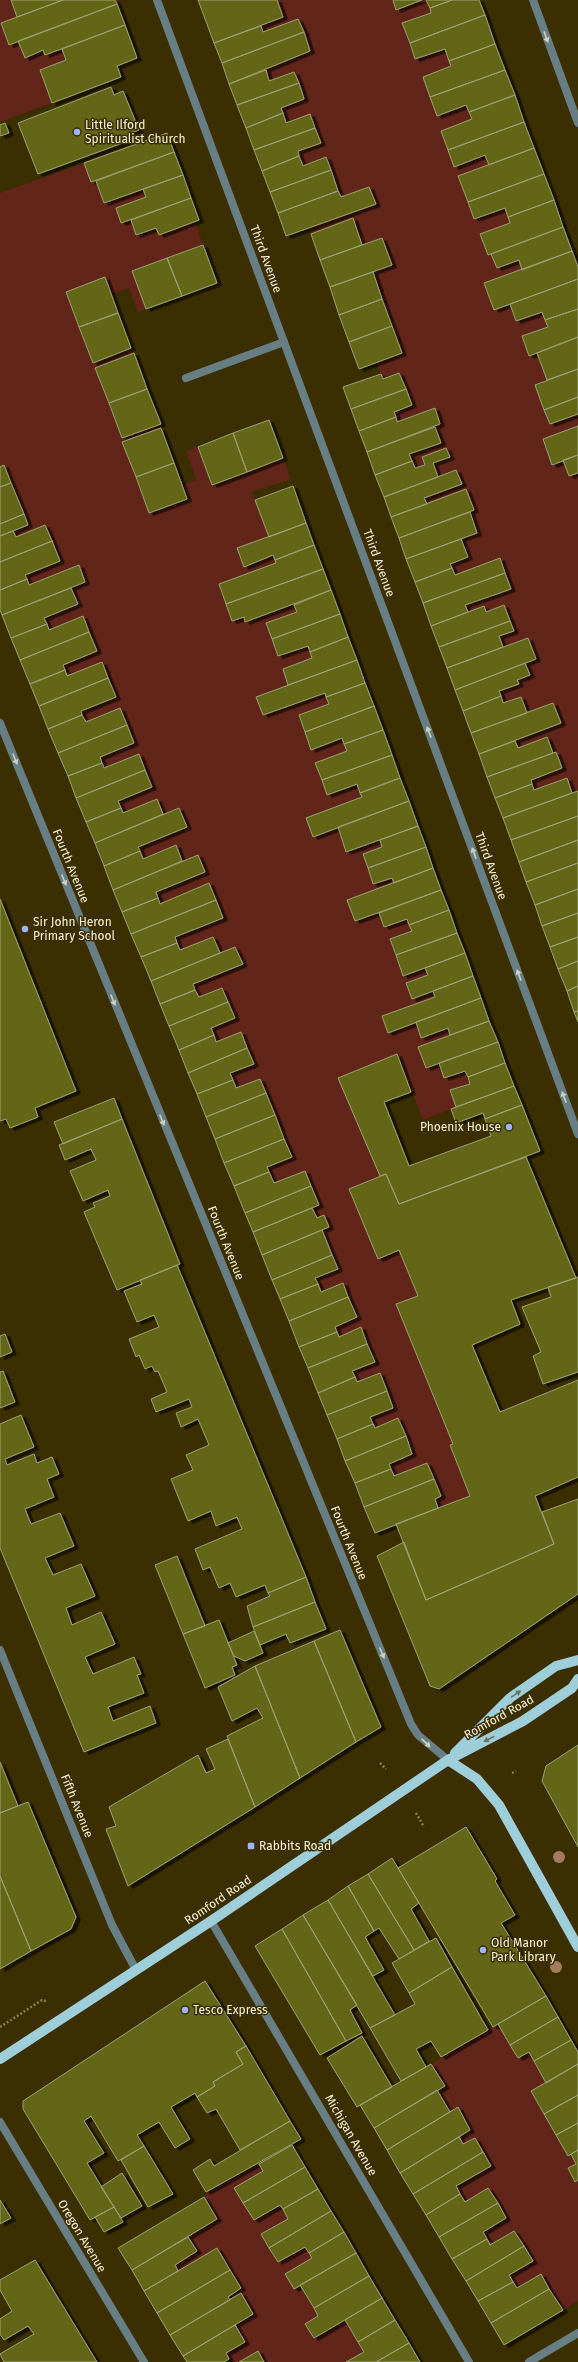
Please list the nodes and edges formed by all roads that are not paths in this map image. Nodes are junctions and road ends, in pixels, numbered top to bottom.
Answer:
1 (157, 0) edge
2 (532, 0) edge
3 (578, 123) edge
4 (284, 342) junction
5 (186, 378) dead end
6 (0, 723) edge
7 (578, 1134) edge
8 (0, 1650) edge
9 (578, 1660) edge
10 (578, 1678) edge
11 (448, 1760) junction
12 (212, 1921) junction
13 (578, 1947) edge
14 (136, 1970) junction
15 (0, 2059) edge
16 (0, 2122) edge
17 (578, 2332) edge
18 (144, 2362) edge
19 (469, 2362) edge
20 (529, 2362) edge

1 - 4 street, Third Avenue
2 -> 3 street
4 - 5 street
7 -> 4 street, Third Avenue
6 -> 11 street, Fourth Avenue
8 - 14 street, Fifth Avenue
11 -> 9 main road, Romford Road
10 -> 11 main road, Romford Road
11 - 12 main road, Romford Road
11 - 13 main road
12 - 14 main road, Romford Road
12 - 19 street, Michigan Avenue
14 - 15 main road, Romford Road
16 - 18 street, Oregon Avenue
17 - 20 street

